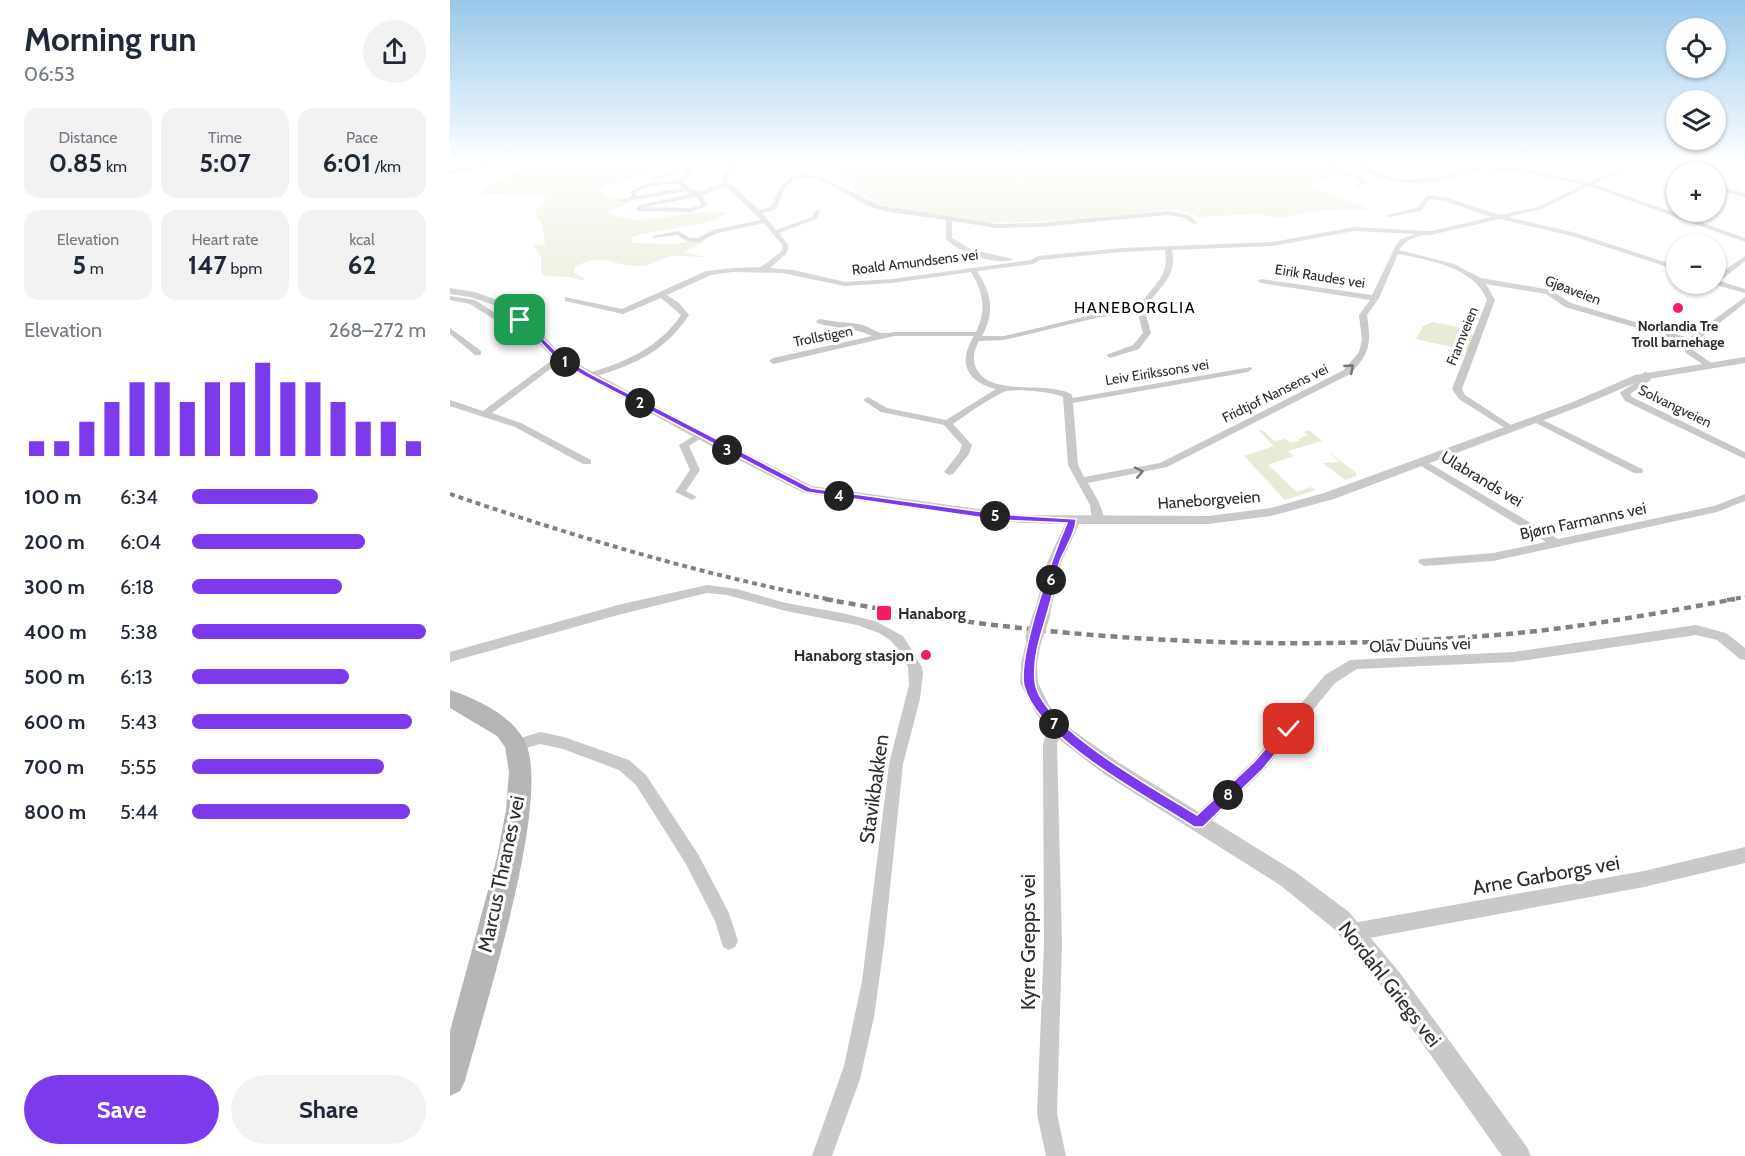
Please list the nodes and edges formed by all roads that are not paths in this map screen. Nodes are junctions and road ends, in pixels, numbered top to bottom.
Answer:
1 (762, 217) edge
2 (815, 217) edge
3 (934, 217) edge
4 (1123, 217) edge
5 (1188, 217) edge
6 (1498, 217) joint
7 (1680, 217) edge
8 (949, 220) junction
9 (766, 221) junction
10 (1196, 223) dead end
11 (776, 232) junction
12 (1429, 233) junction
13 (655, 237) dead end
14 (1745, 240) edge
15 (1168, 248) junction
16 (1396, 252) junction
17 (1038, 258) junction
18 (1745, 258) edge
19 (1666, 264) edge
20 (762, 270) junction
21 (973, 270) junction
22 (1726, 273) edge
23 (1479, 280) junction
24 (1261, 281) dead end
25 (1726, 284) edge
26 (450, 291) edge
27 (1745, 291) edge
28 (662, 295) junction
29 (450, 298) edge
30 (1375, 298) junction
31 (568, 299) dead end
32 (1745, 299) edge
33 (1141, 311) junction
34 (820, 321) dead end
35 (507, 324) dead end
36 (450, 330) edge
37 (878, 336) junction
38 (978, 337) junction
39 (1690, 341) junction
40 (478, 353) dead end
41 (1110, 355) dead end
42 (559, 358) junction
43 (1745, 360) edge
44 (773, 361) dead end
45 (1708, 364) junction
46 (1248, 369) dead end
47 (1646, 375) junction
48 (588, 376) junction
49 (1005, 388) junction
50 (868, 400) dead end
51 (1070, 400) junction
52 (450, 403) edge
53 (485, 414) junction
54 (1537, 420) junction
55 (947, 423) junction
56 (1511, 429) junction
57 (700, 435) junction
58 (1745, 456) edge
59 (587, 462) dead end
60 (1422, 462) junction
61 (1638, 471) dead end
62 (949, 472) dead end
63 (1081, 481) junction
64 (692, 496) dead end
65 (1745, 497) edge
66 (1098, 520) junction
67 (1073, 521) junction
68 (1556, 543) junction
69 (1424, 562) dead end
70 (1745, 655) edge
71 (450, 657) edge
72 (450, 698) edge
73 (1058, 729) junction
74 (516, 745) junction
75 (1198, 823) junction
76 (1745, 855) edge
77 (1353, 932) junction
78 (729, 941) dead end
79 (450, 1081) edge
80 (822, 1156) edge
81 (1056, 1156) edge
82 (1518, 1156) edge

1 - 9 street
2 - 11 street
3 - 8 street
4 - 8 street
5 - 10 street
6 - 12 street
6 - 19 street
7 - 14 street
8 - 17 street
9 - 11 street
9 - 13 street
11 - 20 street
12 - 15 street, Roald Amundsens vei
12 - 16 street
15 - 17 street, Roald Amundsens vei
15 - 33 street
16 - 23 street
16 - 30 street, Fridtjof Nansens vei
17 - 21 street, Roald Amundsens vei
18 - 22 street
20 - 21 street, Roald Amundsens vei
20 - 28 street, Roald Amundsens vei
21 - 38 street
23 - 39 street, Gjøaveien
23 - 56 street, Framveien
24 - 30 street, Eirik Raudes vei
25 - 27 street
26 - 42 street, Haneborgveien
28 - 31 street, Roald Amundsens vei
28 - 48 street
29 - 35 street
63 -> 30 street, Fridtjof Nansens vei
32 - 39 street
33 - 38 street, Trollstigen
33 - 41 street
34 - 37 street, Trollstigen
36 - 40 street
37 - 38 street, Trollstigen
37 - 44 street, Trollstigen
38 - 49 street
39 - 45 street
42 - 48 street, Haneborgveien
42 - 53 street
43 - 45 street, Haneborgveien
45 - 47 street, Haneborgveien
46 - 51 street, Leiv Eirikssons vei
47 - 54 street, Haneborgveien
47 - 58 street, Solvangveien
48 - 57 street, Haneborgveien
49 - 51 street
49 - 55 street
50 - 55 street
51 - 63 street
52 - 53 street
53 - 59 street
54 - 56 street, Haneborgveien
54 - 61 street
55 - 62 street
56 - 60 street, Haneborgveien
57 - 64 street
57 - 67 street, Haneborgveien
60 - 66 street, Haneborgveien
60 - 68 street, Ulabrands vei
63 - 66 street
65 - 68 street, Bjørn Farmanns vei
66 - 67 street, Haneborgveien
67 - 73 street, Nordahl Griegs vei, bridge
68 - 69 street, Bjørn Farmanns vei
70 - 75 street, Olav Duuns vei
71 - 80 street, Stavikbakken
72 - 74 main road
73 - 75 street, Nordahl Griegs vei
73 - 81 street, Kyrre Grepps vei
74 - 78 street
74 - 79 main road, Marcus Thranes vei
75 - 77 street, Nordahl Griegs vei
76 - 77 street, Arne Garborgs vei
77 - 82 street, Nordahl Griegs vei

